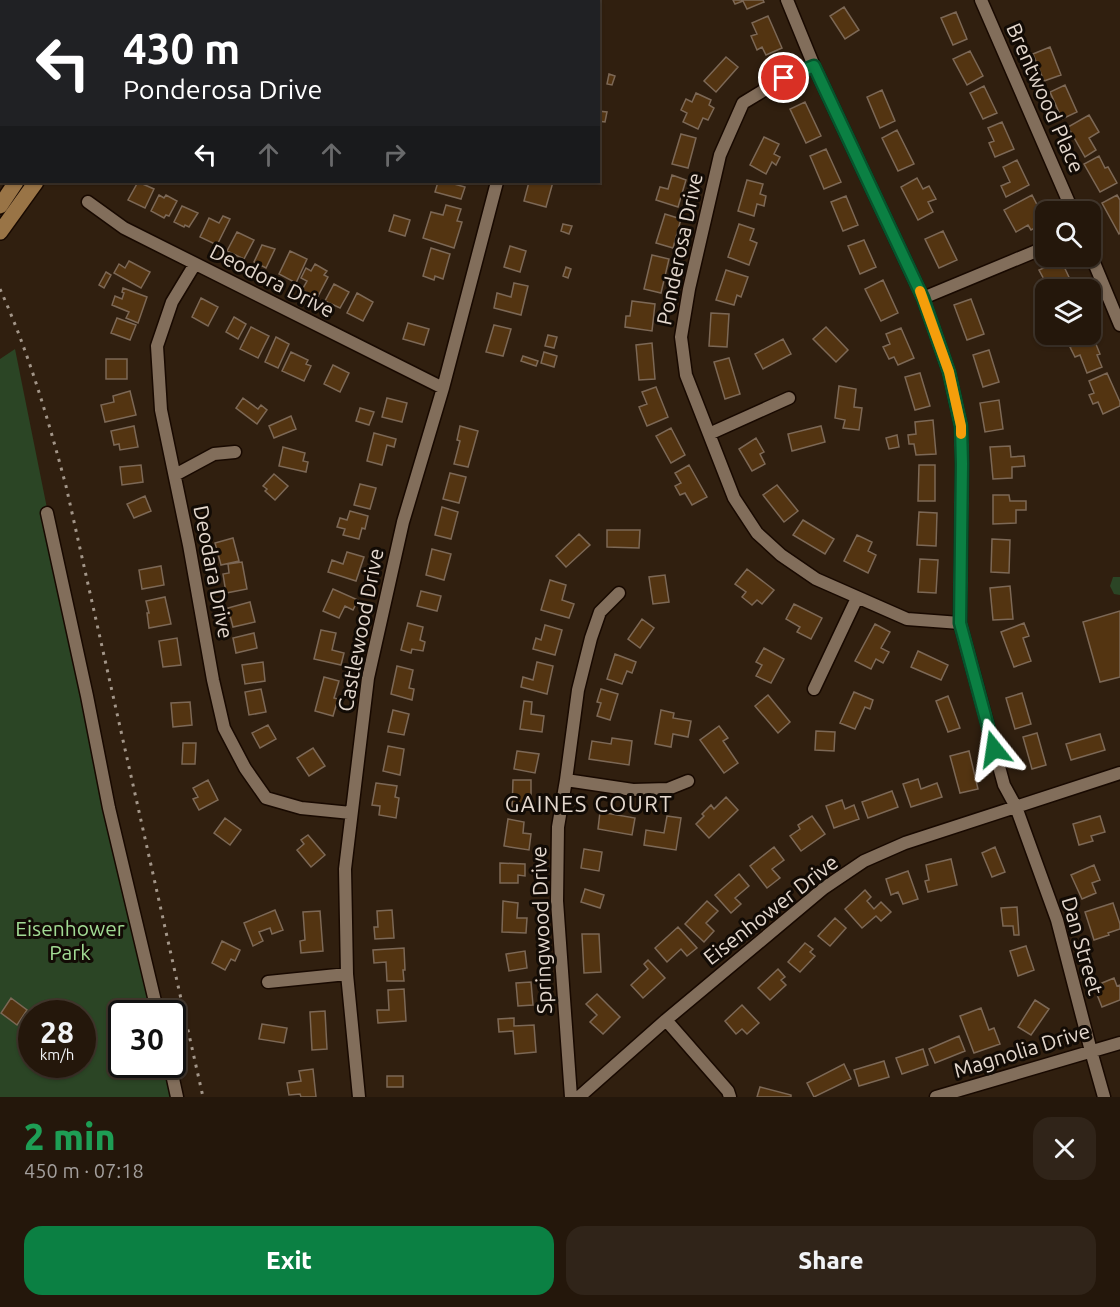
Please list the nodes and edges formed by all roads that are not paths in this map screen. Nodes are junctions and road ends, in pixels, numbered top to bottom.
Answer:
1 (787, 0) edge
2 (981, 0) edge
3 (814, 66) junction
4 (15, 183) edge
5 (35, 183) edge
6 (497, 183) edge
7 (1068, 201) edge
8 (87, 202) dead end
9 (0, 206) edge
10 (0, 232) edge
11 (1035, 252) edge
12 (195, 264) junction
13 (1096, 267) edge
14 (923, 298) junction
15 (1120, 325) edge
16 (443, 388) junction
17 (789, 398) dead end
18 (709, 434) junction
19 (235, 452) dead end
20 (175, 475) junction
21 (47, 513) dead end
22 (619, 593) dead end
23 (857, 598) junction
24 (960, 623) junction
25 (814, 689) dead end
26 (1120, 774) edge
27 (567, 780) junction
28 (688, 781) dead end
29 (1016, 807) junction
30 (351, 813) junction
31 (347, 974) junction
32 (268, 982) dead end
33 (155, 1000) edge
34 (666, 1020) junction
35 (1120, 1042) edge
36 (1090, 1051) junction
37 (173, 1078) edge
38 (177, 1097) edge
39 (359, 1097) edge
40 (571, 1097) edge
41 (579, 1097) edge
42 (730, 1097) edge
43 (936, 1097) edge
44 (1104, 1097) edge

1 - 3 street, Dan Street
2 - 7 street, Brentwood Place
3 - 14 street, Dan Street
3 - 18 street, Ponderosa Drive
4 - 9 main road
5 - 10 main road
6 - 16 street, Castlewood Drive
8 - 12 street, Deodora Drive
11 - 14 street
12 - 16 street, Deodora Drive
12 - 20 street, Deodara Drive
13 - 15 street
14 - 24 street, Dan Street
16 - 30 street, Castlewood Drive
17 - 18 street
18 - 23 street, Ponderosa Drive
19 - 20 street
20 - 30 street, Deodara Drive
21 - 33 street
22 - 27 street, Springwood Drive
23 - 24 street, Ponderosa Drive
23 - 25 street
24 - 29 street, Dan Street
26 - 29 street, Eisenhower Drive
27 - 28 street
27 - 40 street, Springwood Drive
29 - 34 street, Eisenhower Drive
29 - 36 street, Dan Street
30 - 31 street, Castlewood Drive
31 - 32 street
31 - 39 street, Castlewood Drive
34 - 41 street, Eisenhower Drive
34 - 42 street
35 - 36 street, Magnolia Drive
36 - 43 street, Magnolia Drive
36 - 44 street, Dan Street
37 - 38 street

